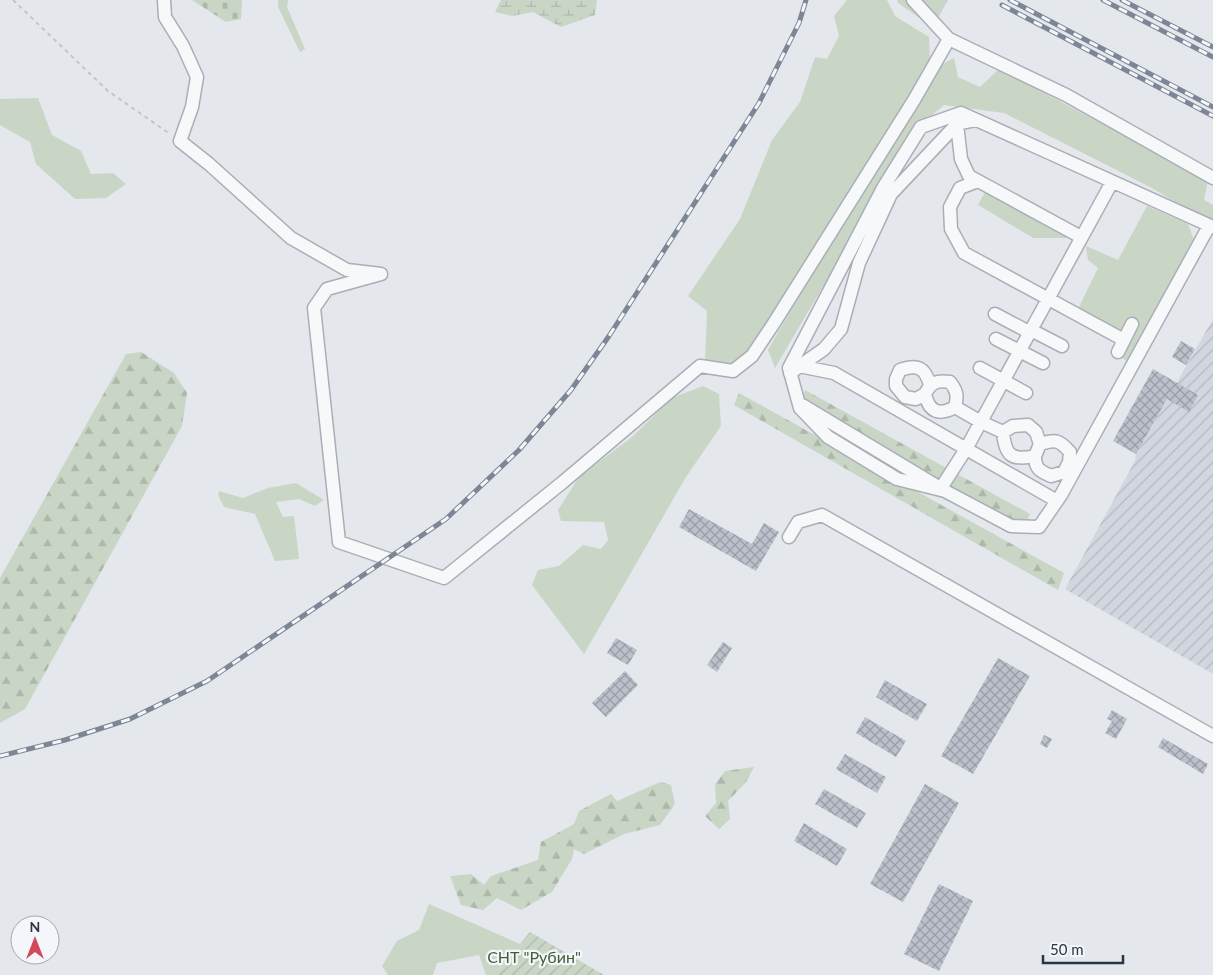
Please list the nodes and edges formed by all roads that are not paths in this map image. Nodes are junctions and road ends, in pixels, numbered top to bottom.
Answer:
1 (164, 0) edge
2 (913, 0) edge
3 (950, 39) junction
4 (976, 120) junction
5 (957, 124) junction
6 (1213, 178) edge
7 (978, 181) junction
8 (1112, 182) junction
9 (1211, 227) edge
10 (1081, 237) junction
11 (1048, 299) junction
12 (994, 314) dead end
13 (1132, 324) dead end
14 (1030, 331) junction
15 (996, 339) dead end
16 (1062, 346) dead end
17 (1020, 350) junction
18 (1043, 363) dead end
19 (980, 368) dead end
20 (795, 369) junction
21 (1004, 380) junction
22 (1026, 393) dead end
23 (955, 407) junction
24 (981, 422) junction
25 (1003, 432) junction
26 (966, 449) junction
27 (943, 489) junction
28 (1057, 501) junction
29 (789, 537) dead end
30 (1213, 736) edge

1 - 3 lane
2 - 3 lane
3 - 6 lane
4 - 5 lane
4 - 8 lane
4 - 20 lane
5 - 7 lane
5 - 20 lane
7 - 10 lane
7 - 11 lane
8 - 9 lane
8 - 10 lane
9 - 28 lane
10 - 11 lane
11 - 13 lane
11 - 14 lane
12 - 14 lane
14 - 16 lane
14 - 17 lane
15 - 17 lane
17 - 18 lane
17 - 21 lane
19 - 21 lane
20 - 26 lane
20 - 27 lane
21 - 22 lane
21 - 24 lane
23 - 23 lane
23 - 24 lane
24 - 25 lane
24 - 26 lane
25 - 25 lane
26 - 27 lane
26 - 28 lane
27 - 28 lane
29 - 30 lane

